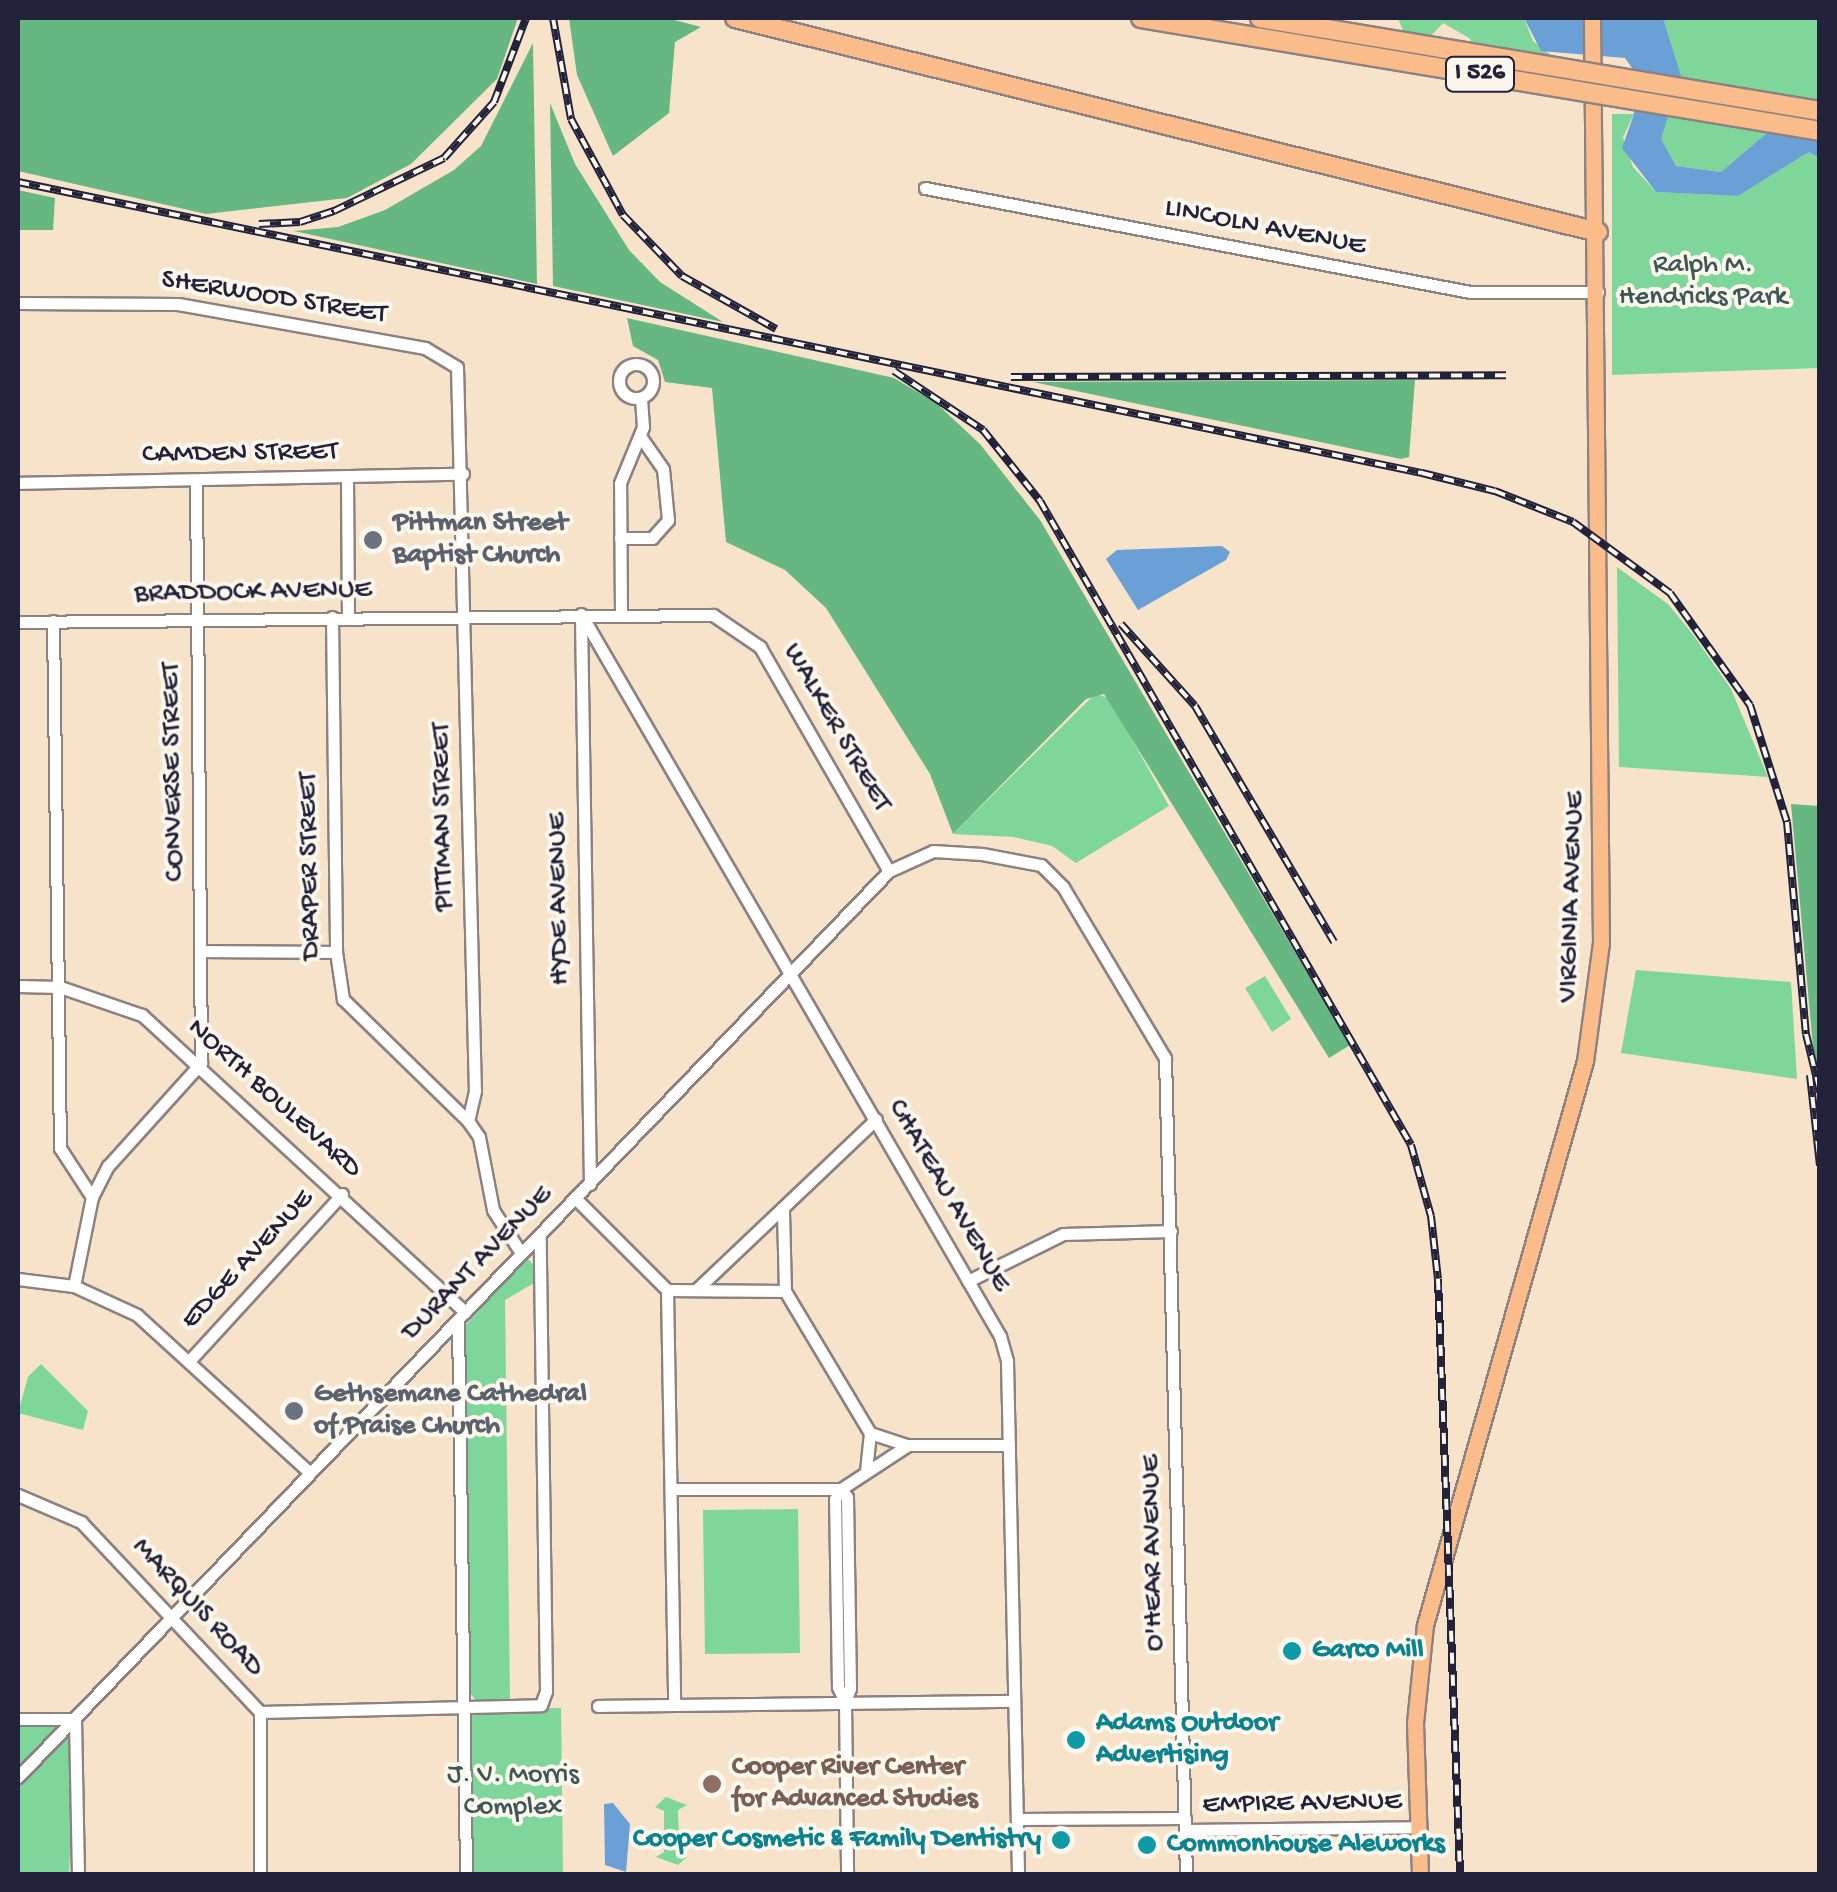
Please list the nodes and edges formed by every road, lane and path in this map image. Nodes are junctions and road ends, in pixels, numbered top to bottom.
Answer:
1 (735, 18) edge
2 (1140, 18) edge
3 (1260, 18) edge
4 (1592, 18) edge
5 (1820, 111) edge
6 (1820, 131) edge
7 (925, 188) dead end
8 (1598, 232) junction
9 (1598, 292) junction
10 (18, 303) edge
11 (457, 366) joint
12 (641, 398) dead end
13 (640, 436) junction
14 (463, 474) junction
15 (347, 477) junction
16 (196, 480) junction
17 (18, 482) edge
18 (620, 538) junction
19 (621, 613) junction
20 (550, 614) joint
21 (581, 614) junction
22 (465, 615) junction
23 (332, 617) junction
24 (348, 617) junction
25 (196, 620) junction
26 (52, 621) junction
27 (18, 622) edge
28 (889, 871) junction
29 (202, 951) junction
30 (336, 952) junction
31 (794, 976) junction
32 (18, 986) edge
33 (60, 987) junction
34 (201, 1062) junction
35 (876, 1118) junction
36 (468, 1121) junction
37 (590, 1184) junction
38 (342, 1194) junction
39 (92, 1197) junction
40 (576, 1199) junction
41 (782, 1211) junction
42 (1171, 1231) junction
43 (540, 1236) junction
44 (521, 1253) junction
45 (18, 1280) edge
46 (968, 1281) junction
47 (74, 1286) junction
48 (667, 1290) junction
49 (696, 1290) junction
50 (784, 1291) junction
51 (461, 1316) junction
52 (190, 1360) junction
53 (870, 1433) junction
54 (908, 1445) junction
55 (1010, 1445) junction
56 (866, 1471) junction
57 (310, 1472) junction
58 (673, 1489) junction
59 (841, 1490) junction
60 (18, 1495) edge
61 (170, 1613) junction
62 (1014, 1701) junction
63 (845, 1702) junction
64 (674, 1704) junction
65 (598, 1706) dead end
66 (464, 1710) junction
67 (260, 1712) junction
68 (75, 1718) junction
69 (18, 1720) edge
70 (18, 1778) edge
71 (1017, 1820) junction
72 (1185, 1824) junction
73 (1419, 1827) junction
74 (78, 1874) edge
75 (260, 1874) edge
76 (466, 1874) edge
77 (847, 1874) edge
78 (1018, 1874) edge
79 (1186, 1874) edge
80 (1420, 1874) edge

1 - 8 highway
2 - 6 highway, I 526, bridge
3 - 5 highway, I 526, bridge
4 - 8 main road, VIRGINIA AVENUE, bridge
7 - 9 street, LINCOLN AVENUE
8 - 9 main road, VIRGINIA AVENUE
9 - 73 main road, VIRGINIA AVENUE
10 - 11 street, SHERWOOD STREET
11 - 14 street, PITTMAN STREET
12 - 13 street
13 - 18 street
13 - 18 street
14 - 15 street, CAMDEN STREET
14 - 22 street, PITTMAN STREET
15 - 16 street, CAMDEN STREET
15 - 24 street
16 - 17 street, CAMDEN STREET
16 - 25 street, CONVERSE STREET
18 - 19 street
19 - 21 street, WALKER STREET
19 - 28 street, WALKER STREET
20 - 21 street, WALKER STREET
20 - 22 street, BRADDOCK AVENUE
21 - 31 street, CHATEAU AVENUE
21 - 37 street, HYDE AVENUE
22 - 24 street, BRADDOCK AVENUE
22 - 36 street, PITTMAN STREET
23 - 24 street, BRADDOCK AVENUE
23 - 25 street, BRADDOCK AVENUE
23 - 30 street, DRAPER STREET
25 - 26 street, BRADDOCK AVENUE
25 - 29 street, CONVERSE STREET
26 - 27 street, BRADDOCK AVENUE
26 - 33 street
28 - 31 street, DURANT AVENUE
28 - 42 street, O'HEAR AVENUE
29 - 30 street
29 - 34 street, CONVERSE STREET
30 - 36 street, DRAPER STREET
31 - 35 street, CHATEAU AVENUE
31 - 37 street, DURANT AVENUE
32 - 33 street, NORTH BOULEVARD
33 - 34 street, NORTH BOULEVARD
33 - 39 street
34 - 38 street, NORTH BOULEVARD
34 - 39 street
35 - 41 street
35 - 46 street, CHATEAU AVENUE
36 - 44 street, PITTMAN STREET
37 - 40 street, DURANT AVENUE
38 - 51 street, NORTH BOULEVARD
38 - 52 street, EDGE AVENUE
39 - 47 street
40 - 43 street, DURANT AVENUE
40 - 48 street
41 - 49 street
41 - 50 street
42 - 46 street
42 - 72 street, O'HEAR AVENUE
43 - 44 street, DURANT AVENUE
43 - 66 street, MARQUIS ROAD
44 - 51 street, DURANT AVENUE
45 - 47 street
46 - 55 street, CHATEAU AVENUE
47 - 52 street
48 - 49 street
48 - 58 street
49 - 50 street
50 - 53 street
51 - 57 street, DURANT AVENUE
51 - 66 street
52 - 57 street
53 - 54 street
53 - 56 street
54 - 55 street
54 - 56 street
55 - 62 street, CHATEAU AVENUE
56 - 59 street
57 - 61 street, DURANT AVENUE
58 - 59 street
58 - 64 street
59 - 63 street
60 - 61 street, MARQUIS ROAD
61 - 67 street, MARQUIS ROAD
61 - 68 street, DURANT AVENUE
62 - 63 street
62 - 71 street, CHATEAU AVENUE
63 - 64 street
63 - 77 street
64 - 65 street
66 - 67 street, MARQUIS ROAD
66 - 76 street
67 - 75 street
68 - 69 street
68 - 70 street, DURANT AVENUE
68 - 74 street
71 - 72 street, EMPIRE AVENUE
71 - 78 street, CHATEAU AVENUE
72 - 73 street, EMPIRE AVENUE
72 - 79 street, O'HEAR AVENUE
73 - 80 main road, VIRGINIA AVENUE

